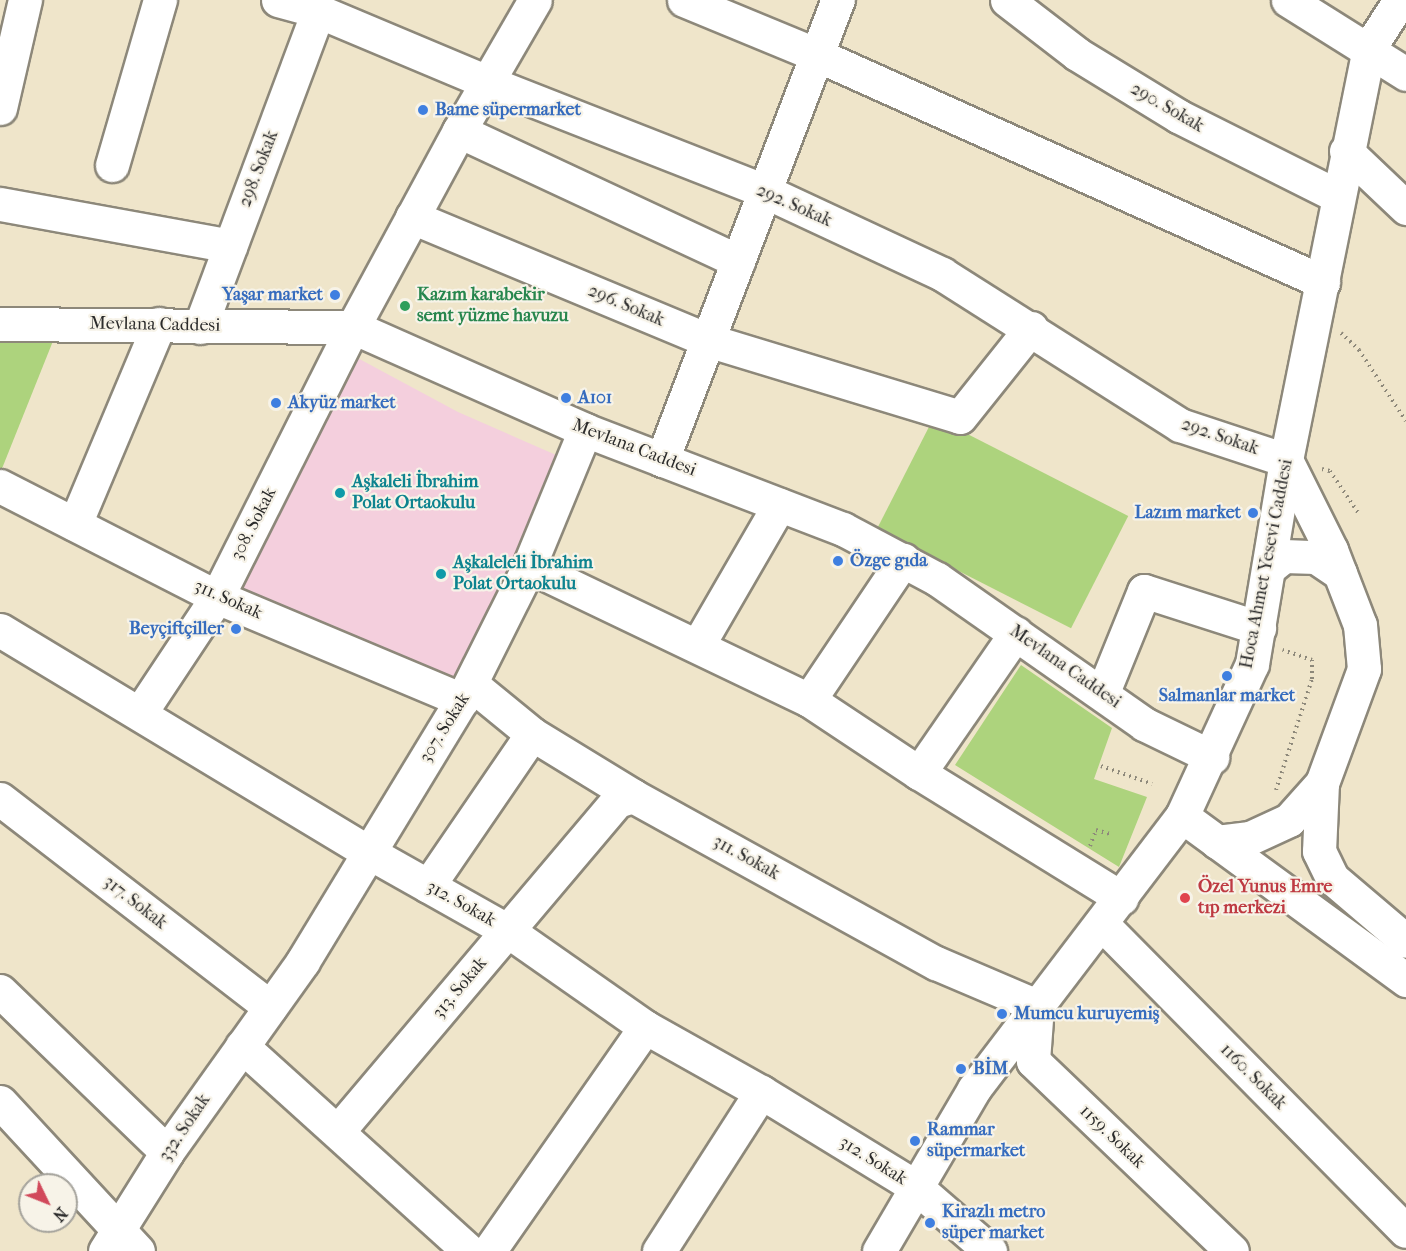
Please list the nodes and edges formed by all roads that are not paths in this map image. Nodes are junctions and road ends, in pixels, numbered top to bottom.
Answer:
1 (25, 0) edge
2 (160, 0) edge
3 (278, 0) edge
4 (535, 0) edge
5 (684, 0) edge
6 (838, 0) edge
7 (1007, 0) edge
8 (1288, 0) edge
9 (1400, 0) edge
10 (318, 11) junction
11 (361, 13) edge
12 (1369, 48) junction
13 (815, 54) junction
14 (1406, 75) edge
15 (489, 83) junction
16 (0, 108) edge
17 (459, 131) junction
18 (1346, 151) junction
19 (112, 165) dead end
20 (762, 190) junction
21 (1338, 196) junction
22 (0, 204) edge
23 (1406, 208) edge
24 (412, 217) junction
25 (230, 246) junction
26 (738, 261) junction
27 (1323, 282) junction
28 (0, 324) edge
29 (159, 324) junction
30 (200, 327) junction
31 (353, 327) junction
32 (1030, 328) junction
33 (707, 340) junction
34 (585, 430) junction
35 (662, 460) junction
36 (1286, 460) junction
37 (0, 486) edge
38 (779, 505) junction
39 (75, 524) junction
40 (903, 560) junction
41 (529, 566) junction
42 (1269, 568) junction
43 (1340, 573) junction
44 (217, 597) junction
45 (0, 630) edge
46 (1016, 633) junction
47 (1258, 634) junction
48 (698, 645) junction
49 (466, 692) junction
50 (1103, 692) junction
51 (808, 700) junction
52 (140, 713) junction
53 (532, 734) junction
54 (1212, 757) junction
55 (919, 773) junction
56 (1322, 783) junction
57 (633, 796) junction
58 (0, 799) edge
59 (1182, 816) junction
60 (1217, 842) junction
61 (368, 852) junction
62 (428, 886) junction
63 (1121, 898) junction
64 (1101, 923) junction
65 (508, 931) junction
66 (1406, 940) edge
67 (1406, 980) edge
68 (0, 991) edge
69 (1037, 1006) junction
70 (270, 1007) junction
71 (645, 1027) junction
72 (242, 1046) junction
73 (761, 1092) junction
74 (5, 1119) edge
75 (338, 1131) junction
76 (167, 1152) junction
77 (916, 1187) junction
78 (1406, 1231) edge
79 (120, 1245) edge
80 (469, 1251) edge
81 (489, 1251) edge
82 (659, 1251) edge
83 (879, 1251) edge
84 (990, 1251) edge
85 (1232, 1251) edge

1 - 16 street
2 - 19 street
3 - 10 street, 292. Sokak
4 - 15 street, 308. Sokak
5 - 13 street
6 - 13 street
7 - 21 street, 290. Sokak
8 - 12 street
9 - 12 street, Hoca Ahmet Yesevi Caddesi
10 - 11 street, 292. Sokak
10 - 25 street, 298. Sokak
11 - 15 street, 292. Sokak
12 - 14 street
12 - 18 street, Hoca Ahmet Yesevi Caddesi
13 - 20 street
13 - 27 street
15 - 17 street, 308. Sokak
15 - 20 street, 292. Sokak
17 - 24 street, 308. Sokak
17 - 26 street
18 - 21 street, Hoca Ahmet Yesevi Caddesi
18 - 23 street
20 - 26 street
20 - 32 street, 292. Sokak
21 - 27 street, Hoca Ahmet Yesevi Caddesi
22 - 25 street
24 - 31 street, 308. Sokak
24 - 33 street, 296. Sokak
25 - 30 street, 298. Sokak
26 - 33 street
27 - 36 street, Hoca Ahmet Yesevi Caddesi
28 - 29 street, Mevlana Caddesi
29 - 30 street, Mevlana Caddesi
29 - 39 street
30 - 31 street, Mevlana Caddesi
31 - 34 street, Mevlana Caddesi
31 - 44 street, 308. Sokak
32 - 33 street, 296. Sokak
32 - 36 street, 292. Sokak
33 - 35 street
34 - 35 street, Mevlana Caddesi
34 - 41 street, 307. Sokak
35 - 38 street, Mevlana Caddesi
36 - 42 street, Hoca Ahmet Yesevi Caddesi
36 - 43 street
37 - 39 street, 311. Sokak
38 - 40 street, Mevlana Caddesi
38 - 48 street
39 - 44 street, 311. Sokak
40 - 46 street, Mevlana Caddesi
40 - 51 street
41 - 48 street
41 - 49 street, 307. Sokak
42 - 43 street
42 - 47 street, Hoca Ahmet Yesevi Caddesi
43 - 56 street
44 - 49 street, 311. Sokak
44 - 52 street, 308. Sokak
45 - 52 street, 312. Sokak
46 - 50 street, Mevlana Caddesi
46 - 55 street
47 - 50 street
47 - 54 street, Hoca Ahmet Yesevi Caddesi
48 - 51 street
49 - 53 street, 311. Sokak
49 - 61 street, 307. Sokak
50 - 54 street, Mevlana Caddesi
51 - 55 street
52 - 61 street, 312. Sokak
53 - 57 street, 311. Sokak
53 - 62 street
54 - 59 street, Hoca Ahmet Yesevi Caddesi
55 - 63 street
56 - 60 street
56 - 66 street
57 - 65 street, 313. Sokak
57 - 69 street, 311. Sokak
58 - 70 street, 317. Sokak
59 - 60 street
59 - 63 street, Hoca Ahmet Yesevi Caddesi
60 - 67 street
61 - 62 street, 312. Sokak
61 - 70 street, 307. Sokak
62 - 65 street, 312. Sokak
63 - 64 street, Hoca Ahmet Yesevi Caddesi
64 - 69 street, Hoca Ahmet Yesevi Caddesi
64 - 78 street, 1160. Sokak
65 - 71 street, 312. Sokak
65 - 75 street, 313. Sokak
68 - 76 street
69 - 77 street, Hoca Ahmet Yesevi Caddesi
69 - 85 street, 1159. Sokak
70 - 72 street, 332. Sokak
71 - 73 street, 312. Sokak
71 - 81 street
72 - 75 street
72 - 76 street, 332. Sokak
73 - 77 street, 312. Sokak
73 - 82 street
74 - 79 street
75 - 80 street
76 - 79 street, 332. Sokak
77 - 83 street, Hoca Ahmet Yesevi Caddesi
77 - 84 street, 312. Sokak

